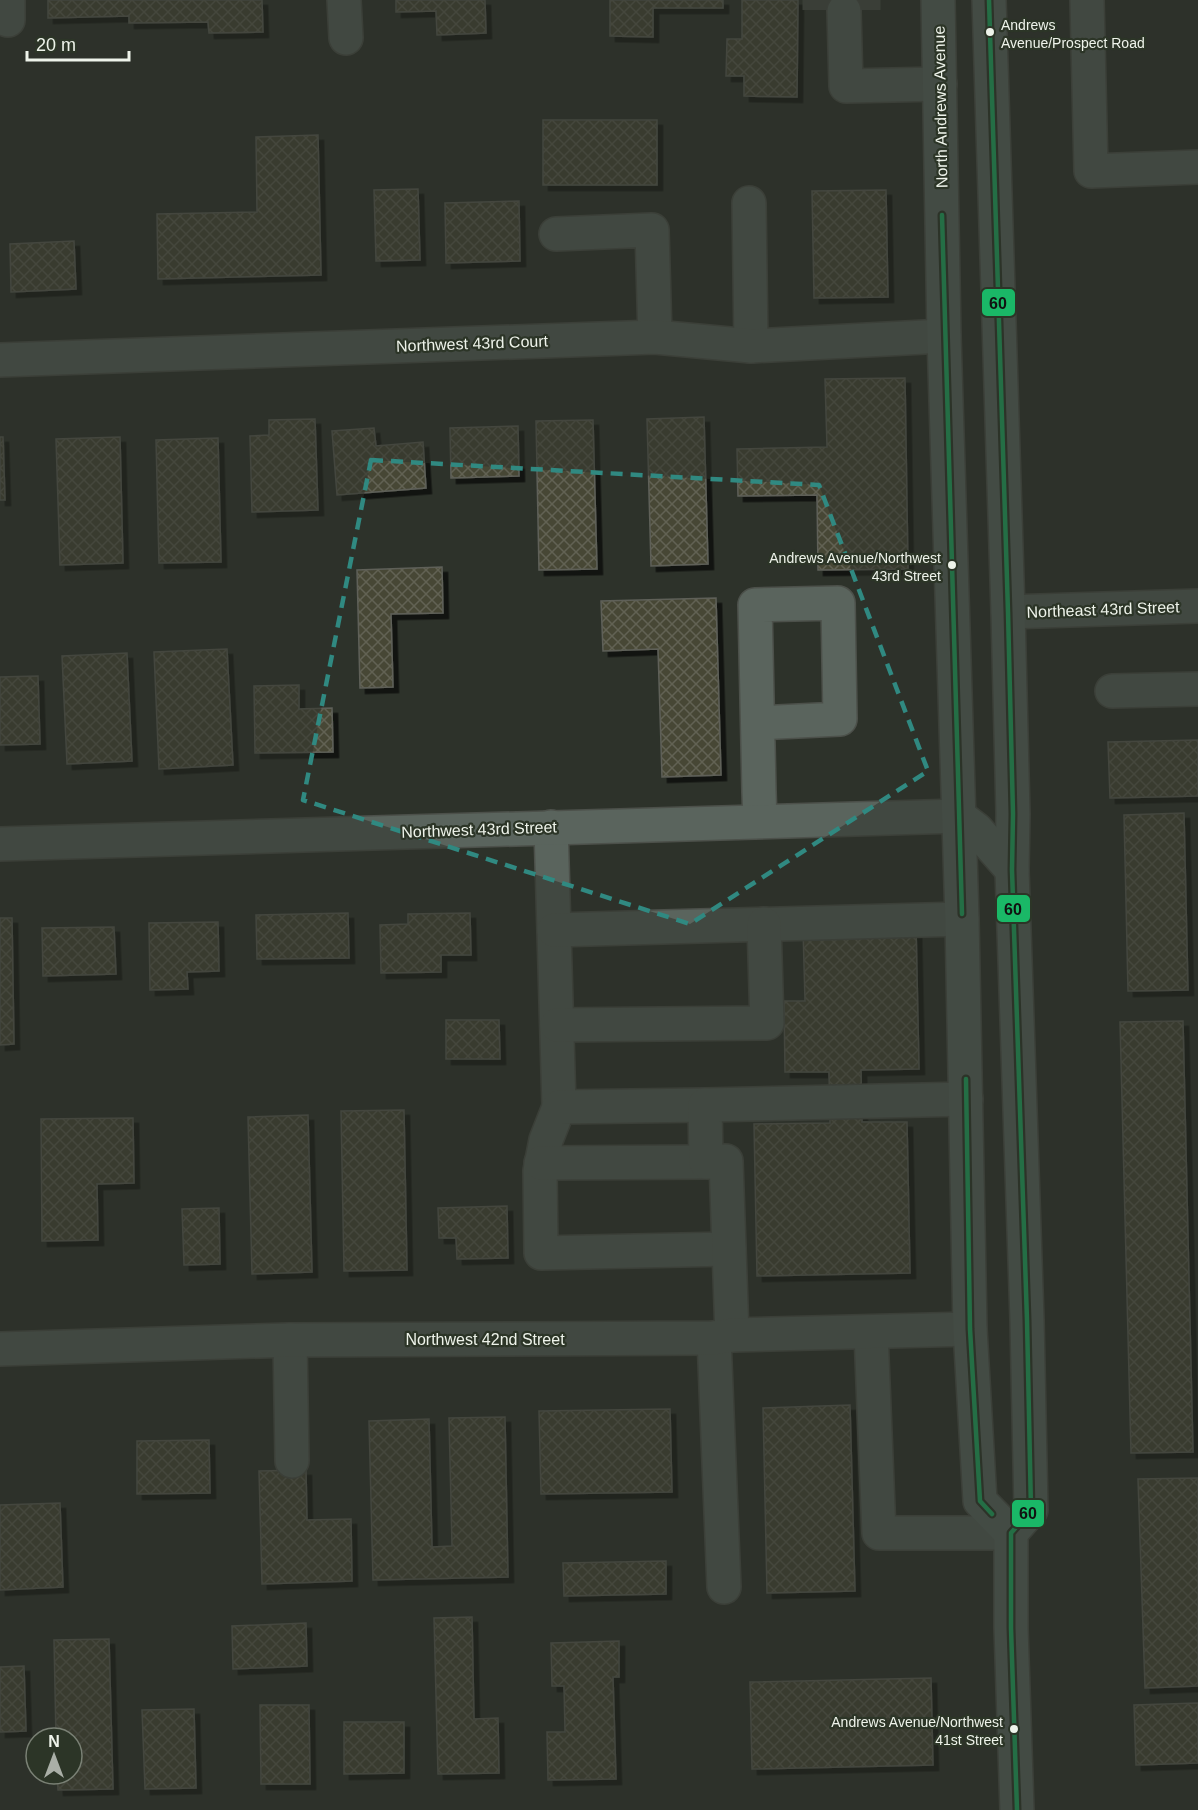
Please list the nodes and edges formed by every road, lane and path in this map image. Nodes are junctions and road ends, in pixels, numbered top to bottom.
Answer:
1 (344, 0) edge
2 (938, 0) edge
3 (989, 0) edge
4 (1087, 0) edge
5 (843, 15) tunnel mouth
6 (346, 38) dead end
7 (940, 84) junction
8 (1198, 167) edge
9 (748, 203) dead end
10 (556, 234) dead end
11 (944, 336) junction
12 (655, 337) junction
13 (751, 346) junction
14 (0, 360) edge
15 (1198, 606) edge
16 (1008, 612) junction
17 (1198, 689) edge
18 (1112, 691) dead end
19 (758, 723) dead end
20 (959, 816) junction
21 (760, 821) junction
22 (551, 827) junction
23 (0, 844) edge
24 (1012, 870) junction
25 (962, 919) junction
26 (764, 924) junction
27 (554, 930) junction
28 (557, 1025) junction
29 (966, 1099) junction
30 (705, 1105) junction
31 (559, 1107) junction
32 (706, 1162) junction
33 (542, 1163) junction
34 (729, 1249) junction
35 (970, 1329) junction
36 (871, 1333) junction
37 (723, 1337) junction
38 (290, 1341) junction
39 (0, 1349) edge
40 (292, 1461) dead end
41 (1011, 1533) junction
42 (724, 1587) dead end
43 (1017, 1810) edge

1 - 6 street
2 - 7 main road, North Andrews Avenue
3 - 16 main road
4 - 8 street
5 - 7 street
7 - 11 main road, North Andrews Avenue
9 - 13 street
10 - 12 street
11 - 13 street, Northwest 43rd Court
11 - 20 main road, North Andrews Avenue
12 - 13 street, Northwest 43rd Court
12 - 14 street, Northwest 43rd Court
15 - 16 street, Northeast 43rd Street
16 - 24 main road
17 - 18 street
19 - 21 street
20 - 21 street, Northwest 43rd Street
20 - 24 main road
20 - 25 main road, North Andrews Avenue
21 - 22 street, Northwest 43rd Street
22 - 23 street, Northwest 43rd Street
22 - 27 street
24 - 41 main road
25 - 26 street
25 - 29 main road, North Andrews Avenue
26 - 27 street
26 - 28 street
27 - 28 street
28 - 31 street
29 - 30 street
29 - 35 main road, North Andrews Avenue
30 - 31 street
30 - 32 street
31 - 33 street
32 - 33 street
32 - 34 street
33 - 34 street
34 - 37 street
35 - 36 street, Northwest 42nd Street
35 - 41 main road, North Andrews Avenue
36 - 37 street, Northwest 42nd Street
36 - 41 street
37 - 38 street, Northwest 42nd Street
37 - 42 street
38 - 39 street, Northwest 42nd Street
38 - 40 street
41 - 43 main road

